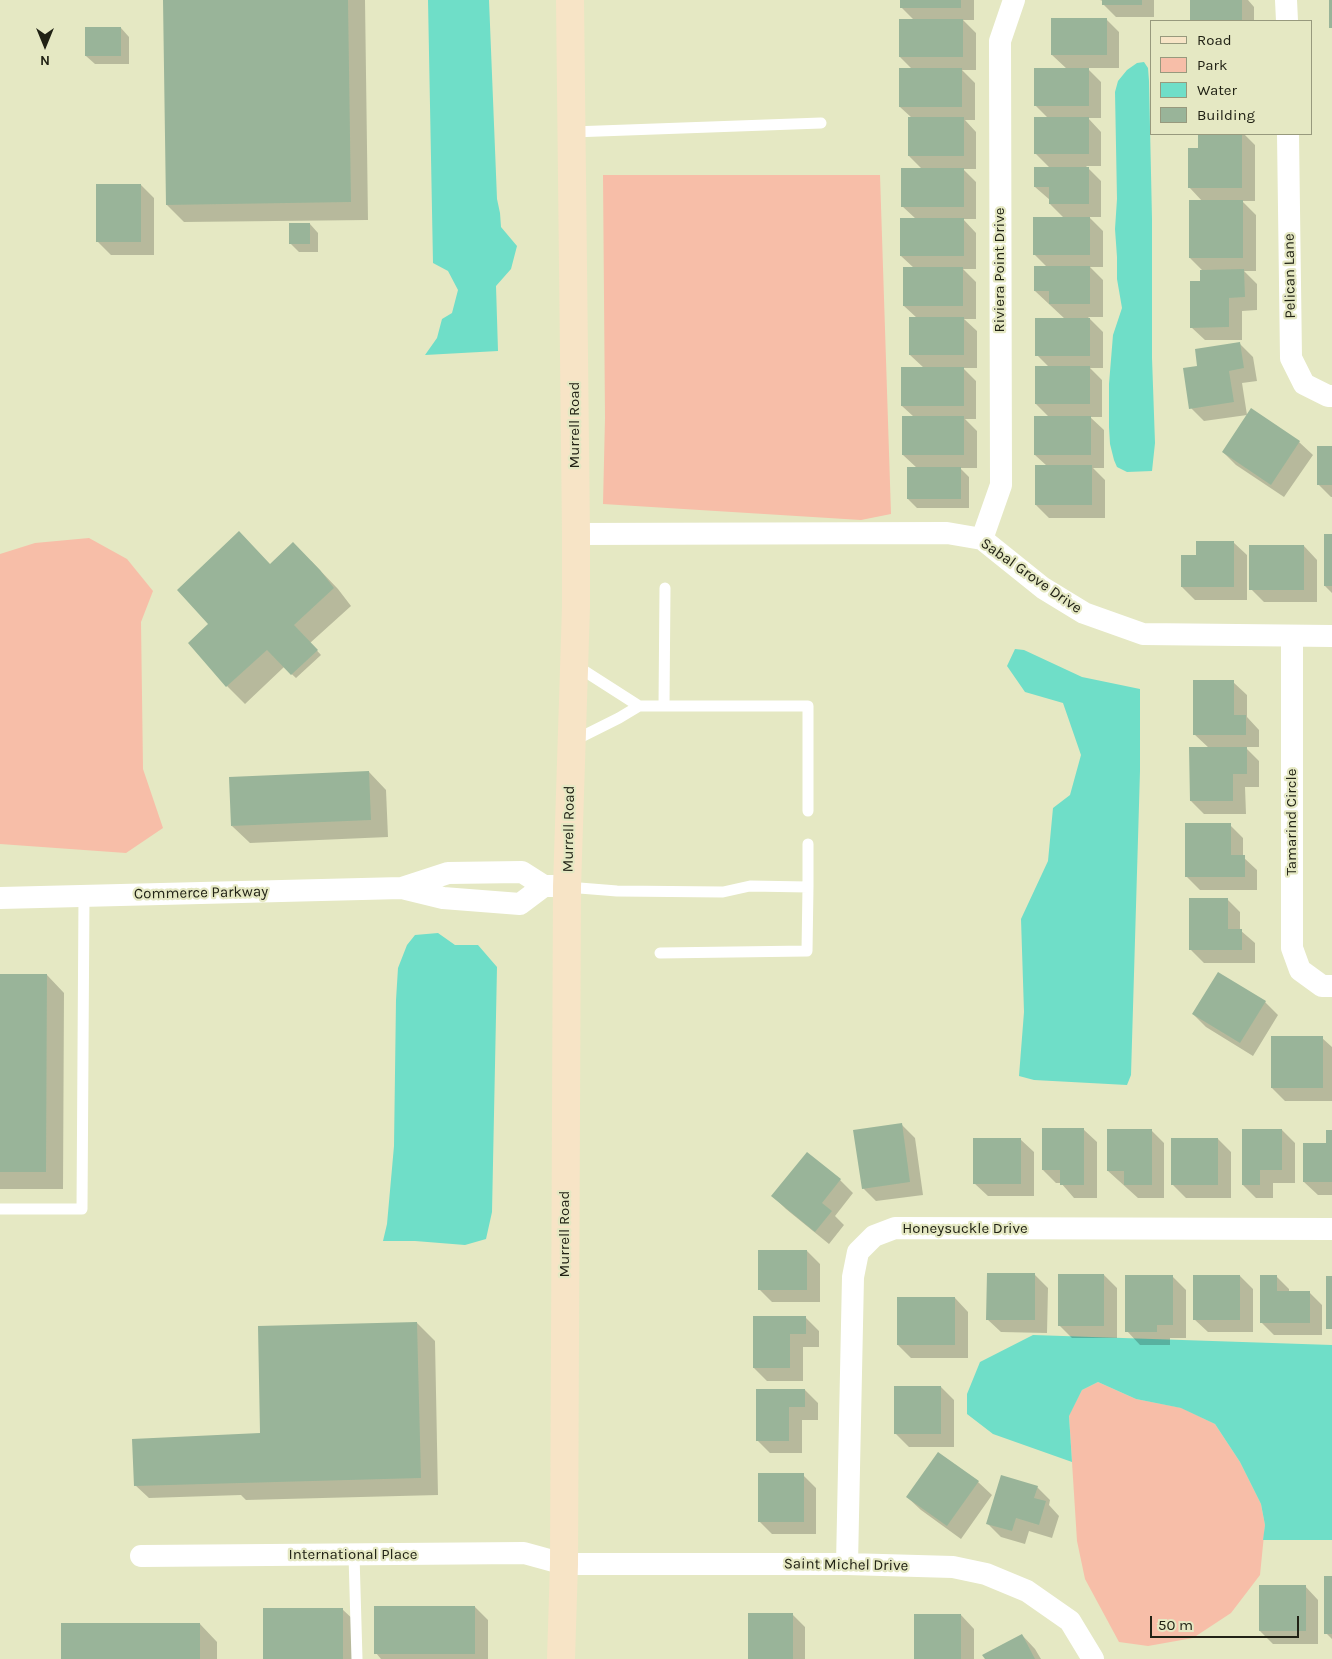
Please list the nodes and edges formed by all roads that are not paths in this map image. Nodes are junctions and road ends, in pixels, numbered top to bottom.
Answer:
1 (570, 0) edge
2 (1014, 0) edge
3 (1286, 0) edge
4 (1287, 20) edge
5 (821, 123) dead end
6 (572, 132) junction
7 (1288, 135) edge
8 (1332, 396) edge
9 (576, 534) junction
10 (982, 539) junction
11 (665, 588) dead end
12 (1292, 636) junction
13 (1332, 636) edge
14 (574, 665) junction
15 (639, 706) junction
16 (664, 706) junction
17 (571, 742) junction
18 (808, 811) dead end
19 (808, 844) dead end
20 (556, 886) junction
21 (808, 887) junction
22 (402, 888) junction
23 (84, 896) junction
24 (0, 898) edge
25 (660, 953) dead end
26 (1332, 986) edge
27 (0, 1209) edge
28 (1332, 1229) edge
29 (354, 1555) junction
30 (141, 1556) dead end
31 (564, 1564) junction
32 (847, 1564) junction
33 (357, 1659) edge
34 (561, 1659) edge
35 (1092, 1659) edge

1 - 6 street, Murrell Road
2 - 10 street, Riviera Point Drive
3 - 4 street
5 - 6 lane
6 - 9 street, Murrell Road
7 - 8 street, Pelican Lane
9 - 10 street, Sabal Grove Drive
9 - 14 street, Murrell Road
10 - 12 street, Sabal Grove Drive
11 - 16 lane
12 - 13 street, Sabal Grove Drive
12 - 26 street, Tamarind Circle
14 - 15 lane
14 - 17 street, Murrell Road
15 - 16 lane
15 - 17 lane
16 - 18 lane
17 - 20 street, Murrell Road
19 - 21 lane
20 - 21 lane
20 - 22 street, Commerce Parkway
20 - 22 street, Commerce Parkway
20 - 31 street, Murrell Road
21 - 25 lane
22 - 23 street, Commerce Parkway
23 - 24 street, Commerce Parkway
23 - 27 lane
28 - 32 street, Honeysuckle Drive
29 - 30 street, International Place
29 - 31 street, International Place
29 - 33 lane
31 - 32 street, Saint Michel Drive
31 - 34 street, Murrell Road
32 - 35 street, Saint Michel Drive

